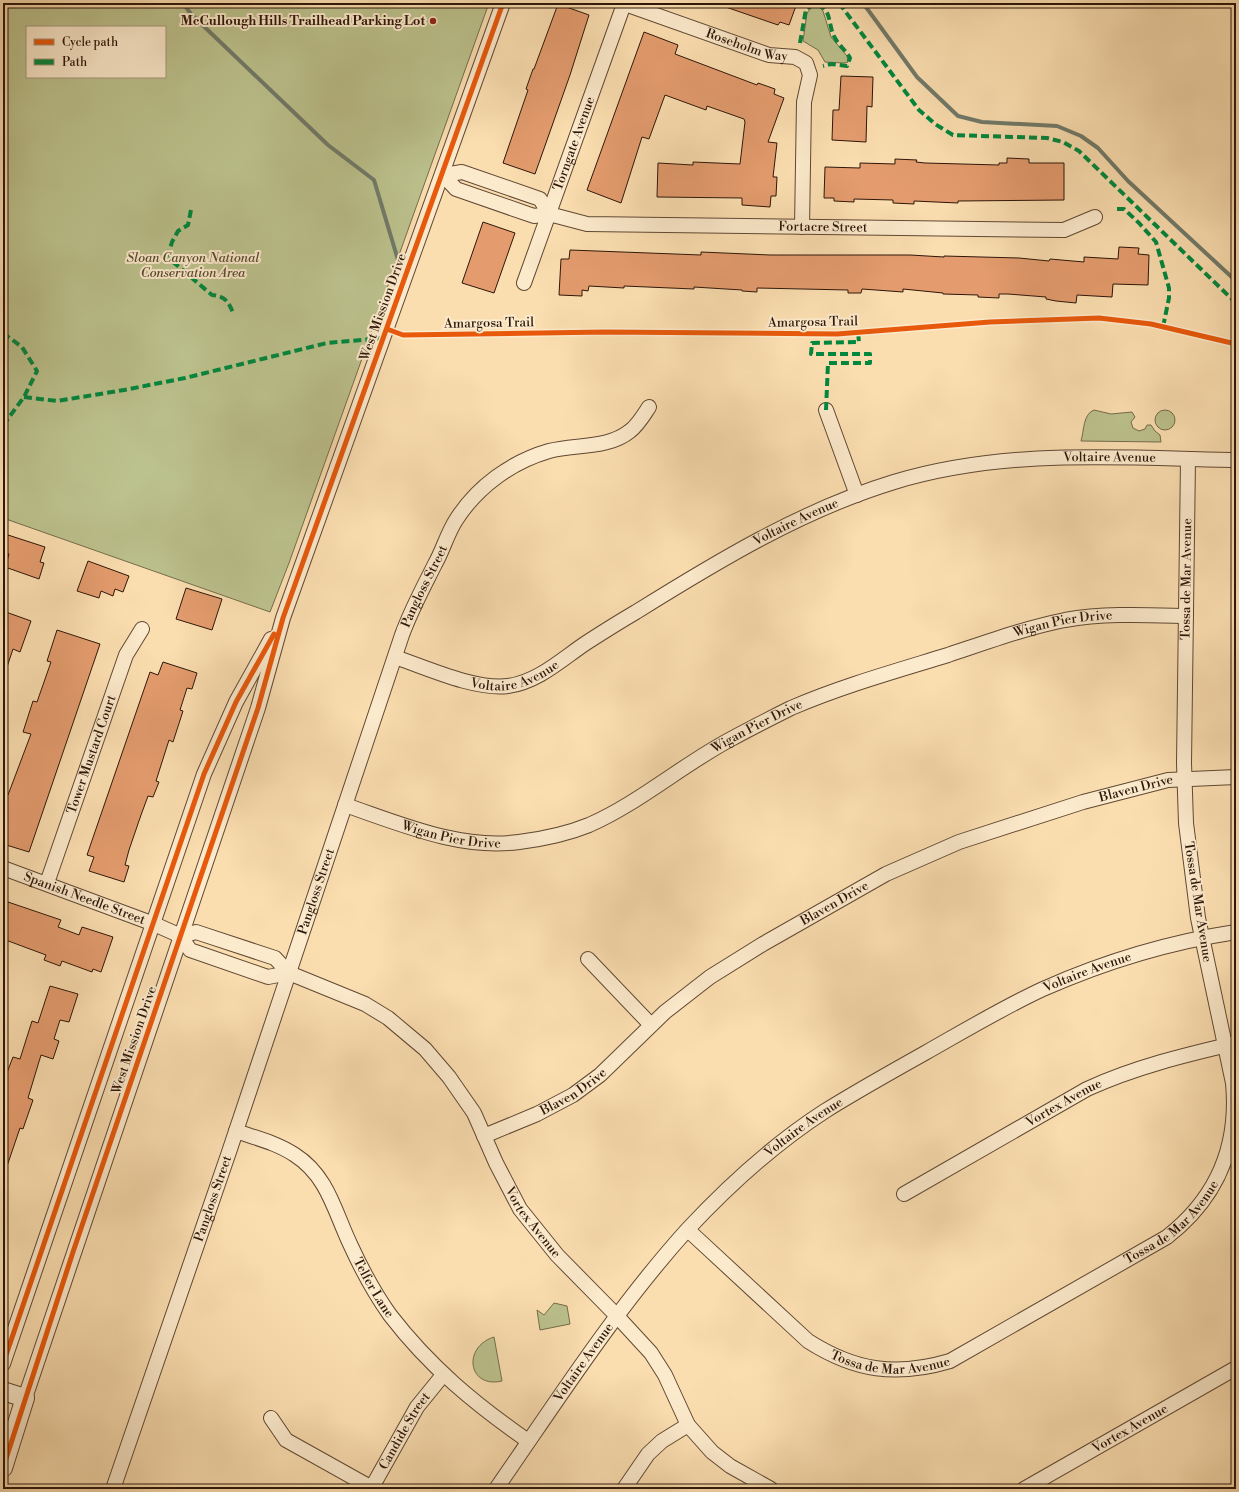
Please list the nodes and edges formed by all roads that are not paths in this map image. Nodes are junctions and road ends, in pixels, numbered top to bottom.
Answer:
1 (503, 3) edge
2 (623, 3) edge
3 (443, 175) junction
4 (549, 214) junction
5 (1095, 217) dead end
6 (802, 227) junction
7 (524, 283) dead end
8 (649, 407) dead end
9 (826, 410) dead end
10 (1188, 459) junction
11 (1236, 460) edge
12 (857, 494) junction
13 (1186, 616) junction
14 (283, 618) junction
15 (142, 629) dead end
16 (394, 657) junction
17 (1236, 777) edge
18 (1184, 779) junction
19 (345, 805) junction
20 (3, 868) edge
21 (47, 883) junction
22 (154, 924) junction
23 (1236, 932) edge
24 (181, 936) junction
25 (1202, 938) junction
26 (588, 959) dead end
27 (289, 973) junction
28 (651, 1025) junction
29 (1230, 1045) edge
30 (236, 1131) junction
31 (484, 1136) junction
32 (904, 1194) dead end
33 (688, 1230) junction
34 (616, 1315) junction
35 (3, 1364) edge
36 (1236, 1368) edge
37 (443, 1375) junction
38 (3, 1391) edge
39 (25, 1398) junction
40 (271, 1418) dead end
41 (688, 1425) junction
42 (528, 1441) junction
43 (3, 1468) edge
44 (372, 1488) edge
45 (113, 1489) edge
46 (496, 1489) edge
47 (624, 1489) edge
48 (771, 1489) edge
49 (1024, 1489) edge

1 - 3 street, West Mission Drive
2 - 4 street, Torngate Avenue
2 - 6 street, Roseholm Way
3 - 4 street, Fortacre Street
3 - 14 street, West Mission Drive
4 - 6 street, Fortacre Street
4 - 7 street, Torngate Avenue
5 - 6 street, Fortacre Street
8 - 16 street, Pangloss Street
9 - 12 street
10 - 11 street, Voltaire Avenue
10 - 12 street, Voltaire Avenue
10 - 13 street, Tossa de Mar Avenue
12 - 16 street, Voltaire Avenue
13 - 18 street, Tossa de Mar Avenue
13 - 19 street, Wigan Pier Drive
14 - 22 street, West Mission Drive
14 - 24 street, West Mission Drive
15 - 21 street, Tower Mustard Court
16 - 19 street, Pangloss Street
17 - 18 street, Blaven Drive
18 - 25 street, Tossa de Mar Avenue
18 - 28 street, Blaven Drive
19 - 27 street, Pangloss Street
20 - 21 street, Spanish Needle Street
21 - 22 street, Spanish Needle Street
22 - 24 street, Spanish Needle Street
22 - 35 street, West Mission Drive
23 - 25 street, Voltaire Avenue
24 - 27 street, Vortex Avenue
24 - 27 street
24 - 39 street, West Mission Drive
25 - 29 street, Tossa de Mar Avenue
25 - 33 street, Voltaire Avenue
26 - 28 street
27 - 30 street, Pangloss Street
27 - 31 street, Vortex Avenue
28 - 31 street, Blaven Drive
29 - 32 street, Vortex Avenue
29 - 33 street, Tossa de Mar Avenue
30 - 37 street, Telfer Lane
30 - 45 street, Pangloss Street
31 - 34 street, Vortex Avenue
33 - 34 street, Voltaire Avenue
34 - 41 street, Vortex Avenue
34 - 42 street, Voltaire Avenue
36 - 49 street, Vortex Avenue
37 - 42 street, Telfer Lane
37 - 44 street, Candide Street
38 - 39 street
39 - 43 street, West Mission Drive
40 - 44 street
41 - 47 street
41 - 48 street, Vortex Avenue
42 - 46 street, Voltaire Avenue

